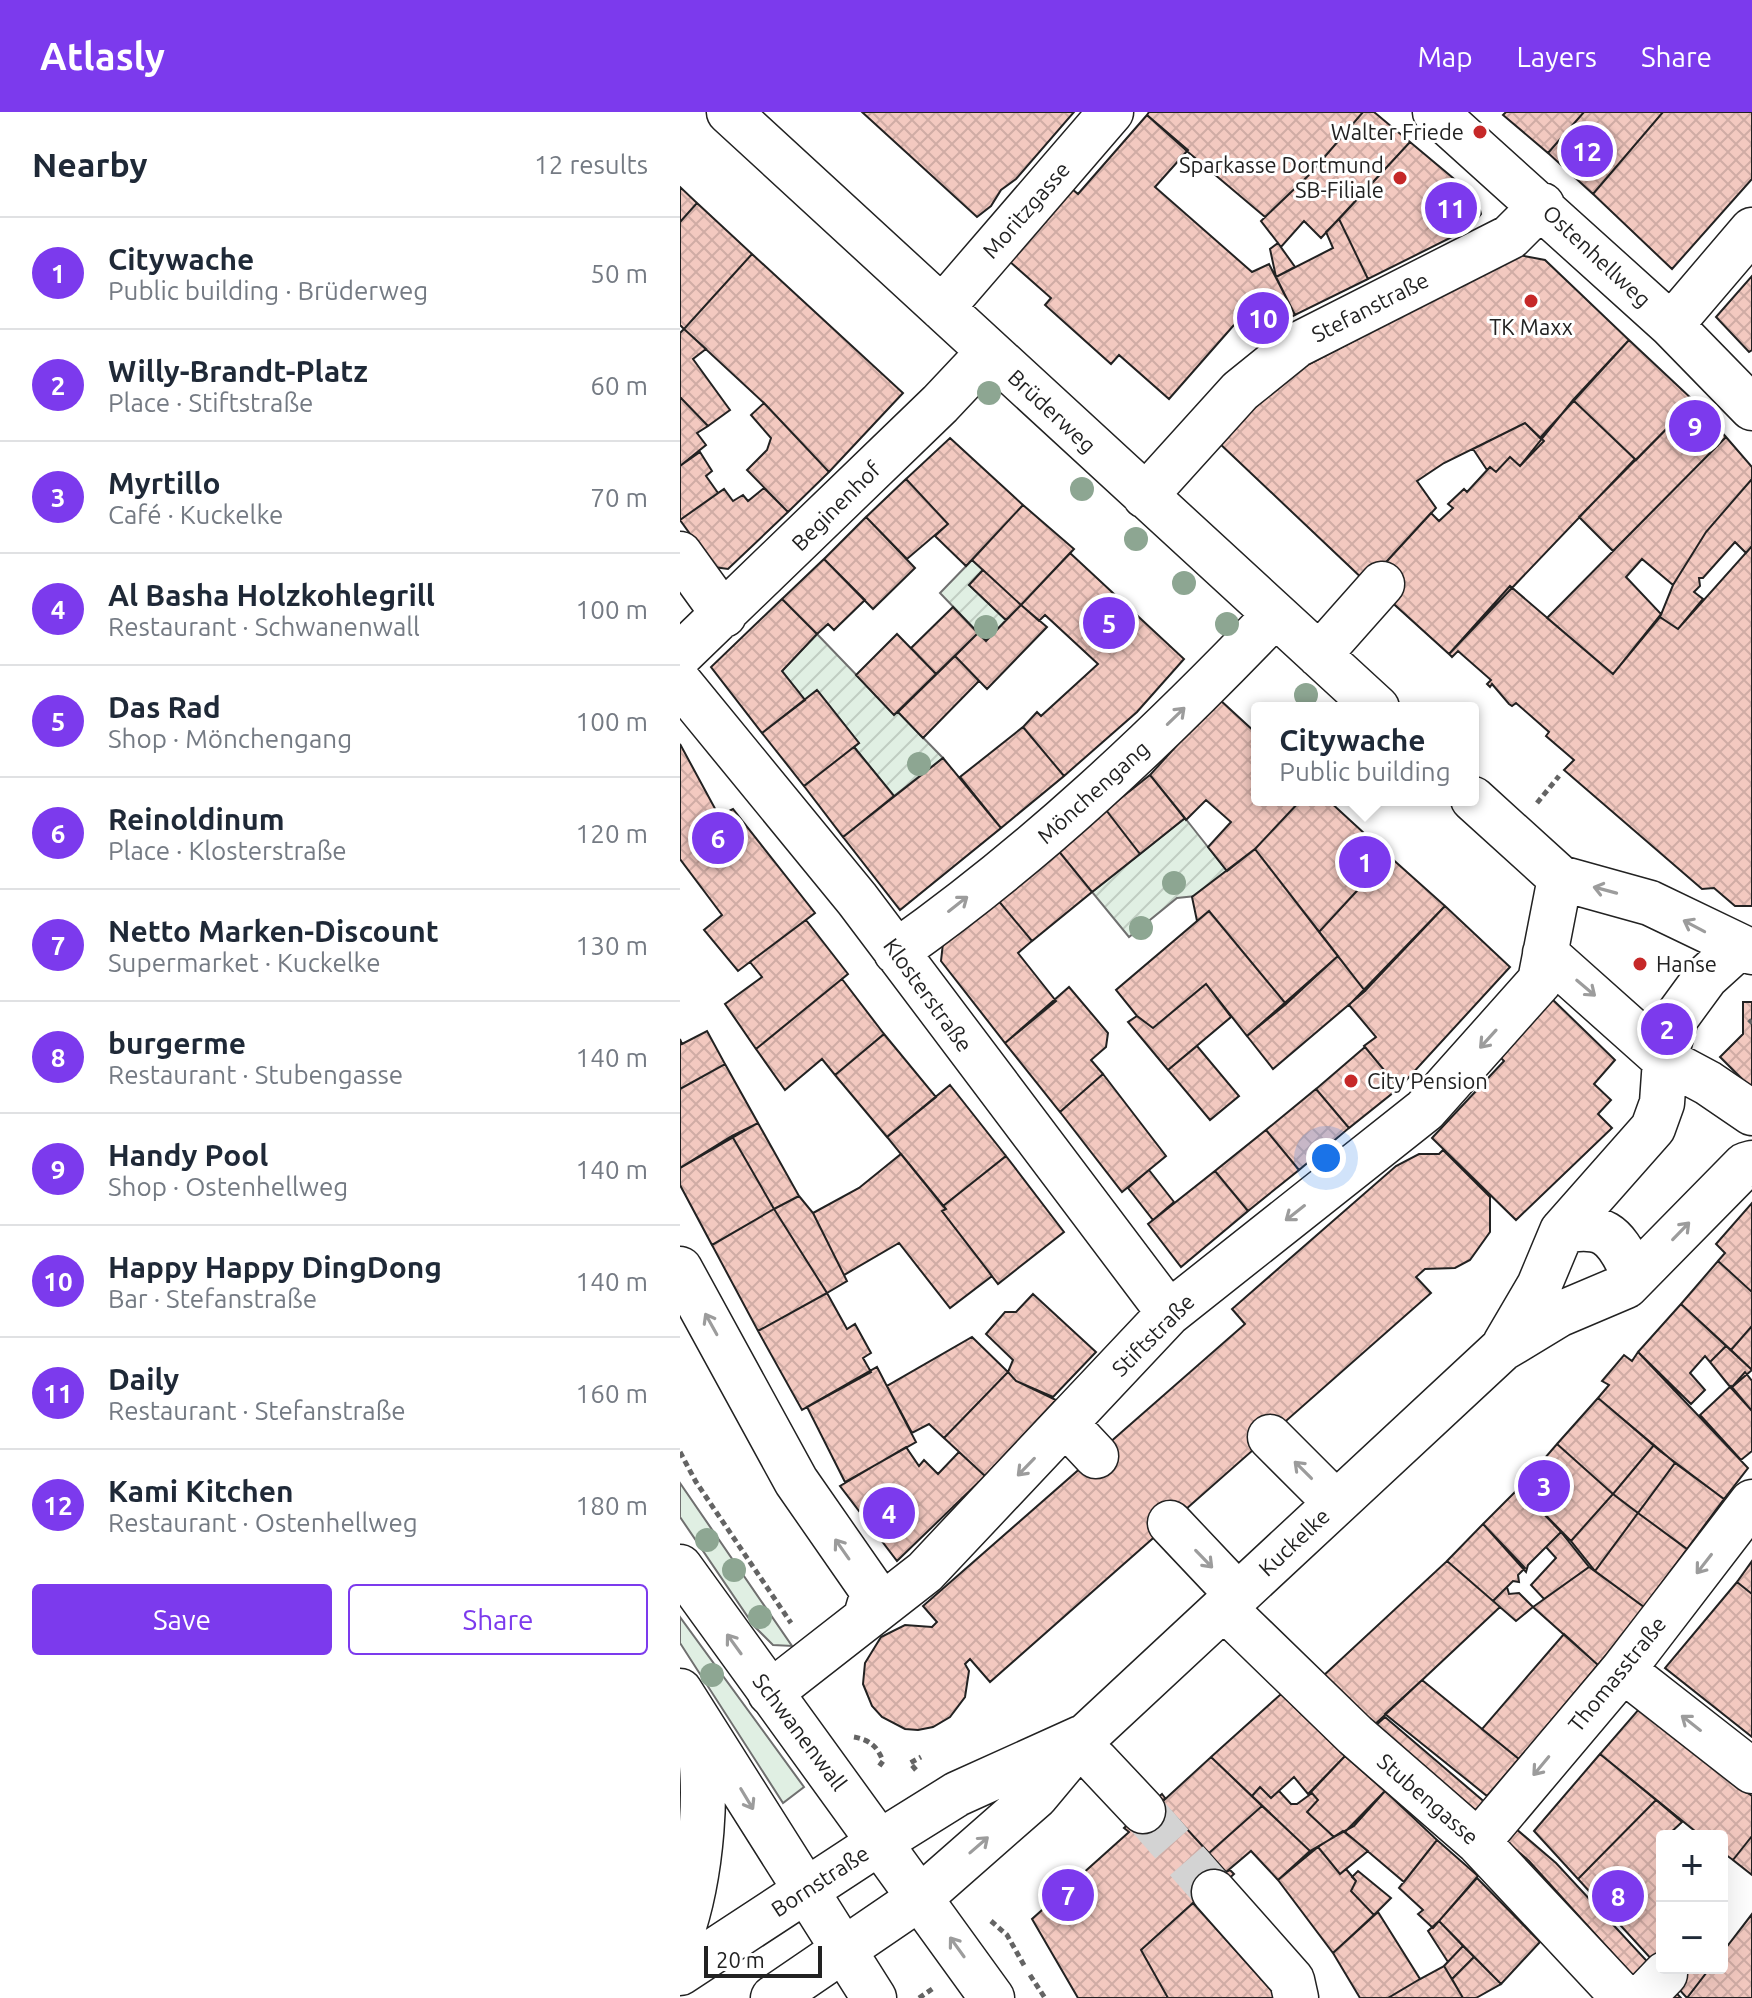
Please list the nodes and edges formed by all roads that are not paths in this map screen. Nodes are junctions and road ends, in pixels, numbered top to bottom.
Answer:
1 (729, 112) edge
2 (1111, 112) edge
3 (1435, 112) edge
4 (1542, 205) junction
5 (1752, 230) edge
6 (942, 308) junction
7 (1671, 325) junction
8 (988, 353) junction
9 (1752, 408) edge
10 (1145, 496) junction
11 (680, 554) edge
12 (1382, 584) dead end
13 (724, 615) junction
14 (1275, 615) junction
15 (680, 655) edge
16 (1319, 655) junction
17 (680, 683) edge
18 (1370, 702) edge
19 (1479, 804) edge
20 (1560, 878) junction
21 (1746, 950) edge
22 (896, 952) junction
23 (1542, 967) junction
24 (1665, 1060) junction
25 (1752, 1113) edge
26 (1655, 1123) junction
27 (1748, 1164) edge
28 (1562, 1231) junction
29 (680, 1269) edge
30 (1626, 1286) junction
31 (1169, 1313) junction
32 (1502, 1349) junction
33 (1067, 1425) junction
34 (1270, 1437) dead end
35 (1096, 1456) dead end
36 (1752, 1502) edge
37 (1336, 1503) junction
38 (1170, 1523) dead end
39 (680, 1567) edge
40 (1231, 1601) junction
41 (866, 1616) junction
42 (1623, 1670) junction
43 (770, 1693) junction
44 (686, 1700) edge
45 (1091, 1748) junction
46 (1752, 1771) edge
47 (1143, 1811) tunnel mouth
48 (880, 1842) junction
49 (1478, 1842) junction
50 (806, 1889) junction
51 (1214, 1892) tunnel mouth
52 (921, 1897) junction
53 (680, 1938) edge
54 (845, 1950) junction
55 (680, 1973) edge
56 (1633, 1992) edge
57 (773, 1998) edge
58 (874, 1998) edge
59 (992, 1998) edge
60 (1296, 1998) edge

1 - 6 street, Brüderweg
2 - 6 street, Moritzgasse
3 - 4 street, Ostenhellweg
4 - 7 street, Ostenhellweg
4 - 10 street, Stefanstraße
5 - 7 street
6 - 8 street, Brüderweg
7 - 9 street, Ostenhellweg
8 - 10 street, Brüderweg
8 - 13 street, Beginenhof
10 - 14 street, Brüderweg
11 - 13 street
12 - 16 street
13 - 15 street, Beginenhof
14 - 16 street, Brüderweg
22 -> 14 street, Mönchengang
16 - 18 street, Brüderweg
17 - 22 street, Klosterstraße
19 - 20 street
21 -> 20 street
20 - 23 street
21 - 24 street
22 - 31 street, Klosterstraße
23 -> 24 street
23 -> 31 street, Stiftstraße
24 - 25 street
24 - 26 street, Kuckelke
26 - 27 street, Kuckelke
26 - 28 street, Kuckelke
30 -> 27 street, Kuckelke
28 - 30 street
28 - 32 street, Kuckelke
41 -> 29 street
30 - 32 street, Kuckelke
31 - 33 street, Stiftstraße
32 - 37 street, Kuckelke
33 - 35 street
33 -> 41 street, Stiftstraße
37 -> 34 street
36 -> 42 street, Thomasstraße
37 - 40 street, Kuckelke
38 -> 40 street, Stubengasse
43 -> 39 street, Schwanenwall
40 - 45 street, Kuckelke
40 - 49 street, Stubengasse
41 - 43 street, Stiftstraße
46 -> 42 street
42 -> 49 street, Thomasstraße
43 - 48 street, Schwanenwall
44 -> 50 street
44 - 53 street
45 - 47 street
45 - 48 street, Kuckelke
52 -> 45 street, Kuckelke
48 - 50 street, Bornstraße
48 - 52 street, Schwanenwall
49 - 56 street, Stubengasse
50 - 54 street
50 - 55 street, Bornstraße
51 - 60 street
52 - 54 street
59 -> 52 street, Schwanenwall
54 - 57 street
54 - 58 street

